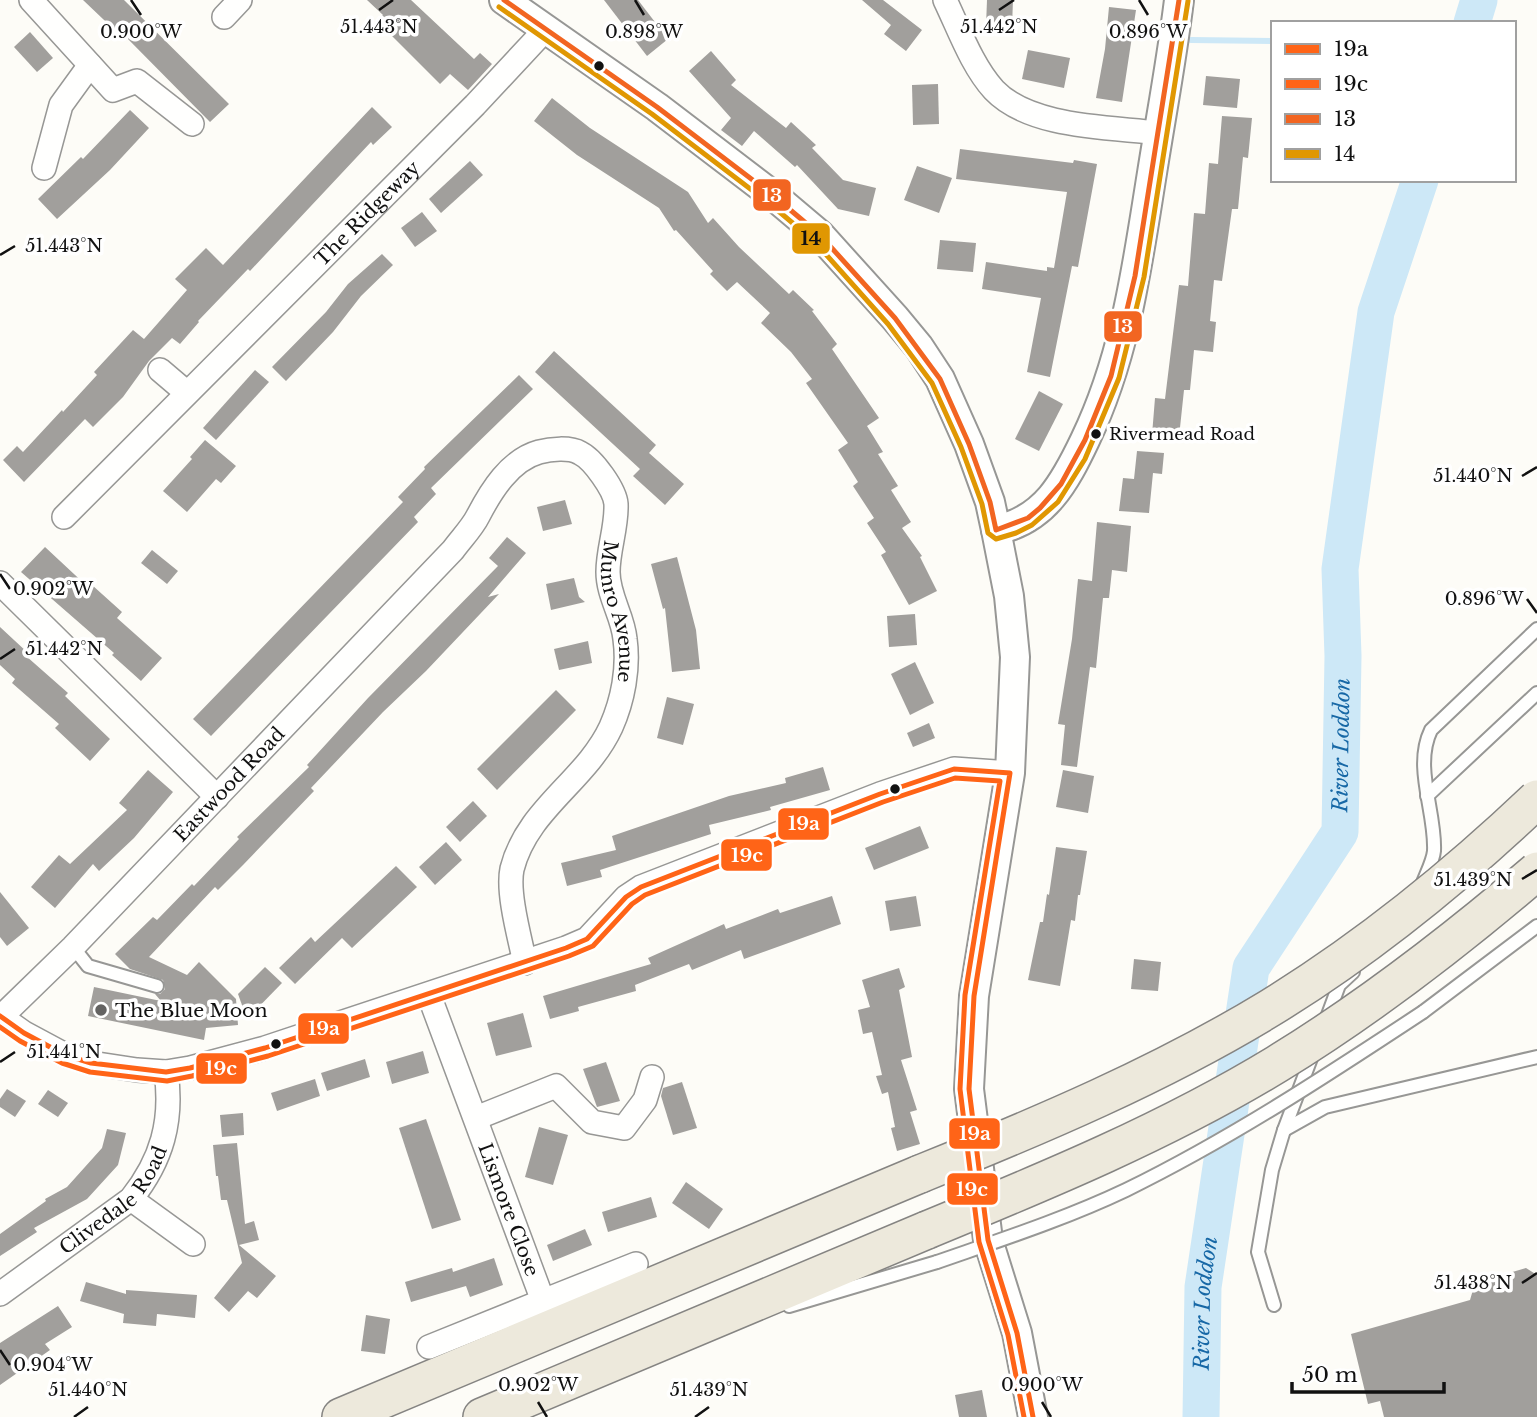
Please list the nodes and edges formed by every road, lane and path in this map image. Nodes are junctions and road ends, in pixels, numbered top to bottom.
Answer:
1 (32, 0) edge
2 (240, 0) edge
3 (504, 0) edge
4 (945, 0) edge
5 (1179, 0) edge
6 (224, 17) dead end
7 (545, 30) junction
8 (90, 65) junction
9 (191, 124) dead end
10 (1158, 133) junction
11 (44, 168) dead end
12 (160, 370) dead end
13 (187, 393) junction
14 (64, 517) dead end
15 (996, 530) junction
16 (453, 550) joint
17 (0, 583) edge
18 (1537, 629) edge
19 (1537, 693) edge
20 (1010, 773) junction
21 (1427, 796) junction
22 (217, 797) junction
23 (1537, 799) edge
24 (1537, 811) edge
25 (1537, 871) edge
26 (1410, 918) junction
27 (1537, 926) edge
28 (73, 947) junction
29 (1369, 957) dead end
30 (525, 963) junction
31 (1359, 966) dead end
32 (157, 986) dead end
33 (429, 995) junction
34 (1, 1016) edge
35 (1537, 1057) edge
36 (166, 1072) junction
37 (652, 1077) dead end
38 (476, 1118) junction
39 (1284, 1129) junction
40 (131, 1199) junction
41 (193, 1244) dead end
42 (932, 1246) junction
43 (636, 1264) dead end
44 (0, 1294) edge
45 (543, 1301) junction
46 (1274, 1305) dead end
47 (779, 1309) dead end
48 (766, 1313) dead end
49 (429, 1347) dead end
50 (648, 1348) junction
51 (341, 1417) edge
52 (482, 1417) edge
53 (1033, 1417) edge

1 - 8 street
2 - 6 street
3 - 7 street
4 - 10 street
5 - 10 street
7 - 13 street, The Ridgeway
7 - 15 street
8 - 9 street
8 - 11 street
10 - 15 street
12 - 13 street
13 - 14 street, The Ridgeway
15 - 20 street
16 - 22 street, Eastwood Road
16 - 30 street, Munro Avenue
17 - 22 street
18 - 21 lane
19 - 21 lane
20 - 30 street
20 - 53 street
21 - 26 lane
22 - 28 street, Eastwood Road
23 - 51 main road, bridge
24 - 26 lane
25 - 42 main road, bridge
26 - 29 lane
27 - 42 lane, bridge
28 - 32 lane
28 - 34 street, Eastwood Road
30 - 33 street
31 - 39 lane
33 - 36 street
33 - 38 street, Lismore Close
34 - 36 street
35 - 39 lane
36 - 40 street, Clivedale Road
37 - 38 street, Lismore Close
38 - 45 street, Lismore Close
39 - 46 lane
40 - 41 street
40 - 44 street, Clivedale Road
42 - 47 lane
42 - 50 main road
43 - 45 street, Lismore Close
45 - 49 street, Lismore Close
48 - 50 lane
50 - 52 main road

